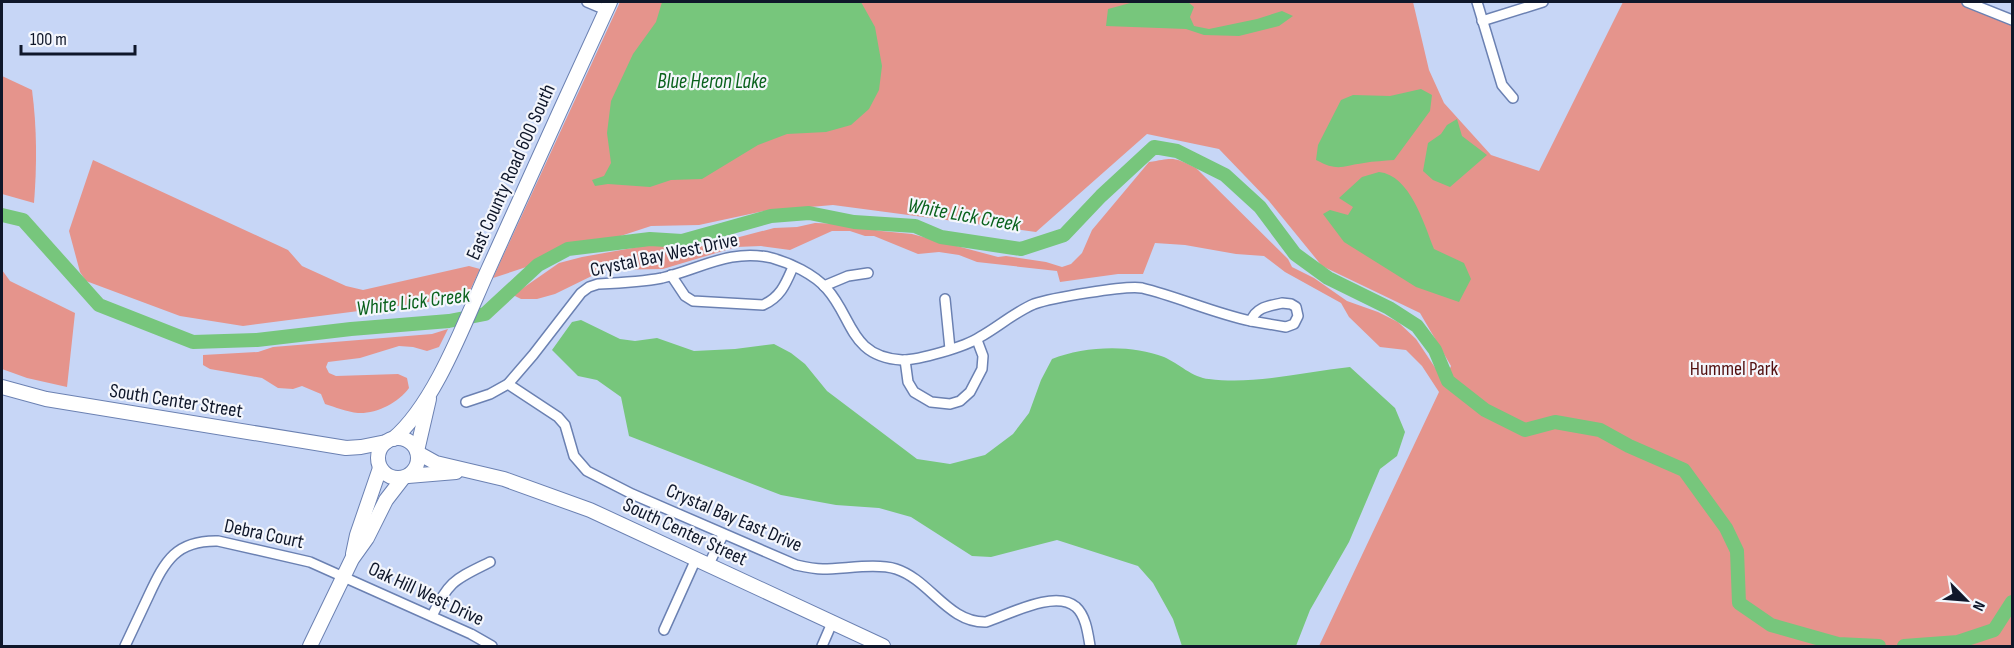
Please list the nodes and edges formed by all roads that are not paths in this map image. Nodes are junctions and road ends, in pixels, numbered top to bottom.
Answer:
1 (587, 2) edge
2 (1477, 2) edge
3 (1542, 2) edge
4 (1966, 2) edge
5 (608, 6) edge
6 (2013, 20) edge
7 (1482, 21) junction
8 (1513, 98) dead end
9 (793, 267) junction
10 (868, 273) dead end
11 (671, 275) junction
12 (824, 286) junction
13 (945, 299) dead end
14 (1251, 321) junction
15 (977, 340) junction
16 (950, 350) junction
17 (905, 360) junction
18 (508, 384) junction
19 (2, 387) edge
20 (430, 391) junction
21 (466, 402) dead end
22 (390, 441) junction
23 (346, 448) junction
24 (417, 452) junction
25 (379, 466) junction
26 (464, 471) junction
27 (405, 477) junction
28 (723, 534) junction
29 (351, 559) junction
30 (490, 562) dead end
31 (703, 562) junction
32 (343, 577) junction
33 (432, 616) junction
34 (832, 623) junction
35 (664, 630) dead end
36 (125, 646) edge
37 (310, 646) edge
38 (492, 646) edge
39 (822, 646) edge
40 (883, 646) edge
41 (1090, 646) edge

1 - 5 street
2 - 7 street
3 - 7 street
4 - 6 street
5 - 20 main road, East County Road 600 South
7 - 8 street
9 - 11 street, Crystal Bay West Drive
9 - 11 street
9 - 12 street, Crystal Bay West Drive
10 - 12 street
11 - 18 street, Crystal Bay West Drive
12 - 17 street, Crystal Bay West Drive
13 - 16 street
14 - 14 street, Crystal Bay West Drive
14 - 15 street, Crystal Bay West Drive
15 - 16 street, Crystal Bay West Drive
15 - 17 street
16 - 17 street, Crystal Bay West Drive
18 - 21 street, Crystal Bay West Drive
18 - 28 street, Crystal Bay East Drive
19 - 23 main road, South Center Street
20 - 22 main road, East County Road 600 South
20 - 24 main road, East County Road 600 South
22 - 23 main road, South Center Street
22 - 24 main road
22 - 25 main road
23 - 25 main road, South Center Street
24 - 26 main road, South Center Street
24 - 27 main road
25 - 27 main road
25 - 29 main road
26 - 27 main road, South Center Street
26 - 31 main road, South Center Street
27 - 29 main road
28 - 31 street
28 - 41 street, Crystal Bay East Drive
29 - 32 main road
30 - 33 street
31 - 34 main road, South Center Street
31 - 35 street
32 - 33 street, Oak Hill West Drive
32 - 36 street, Debra Court
32 - 37 main road
33 - 38 street, Oak Hill West Drive
34 - 39 street
34 - 40 main road, South Center Street

